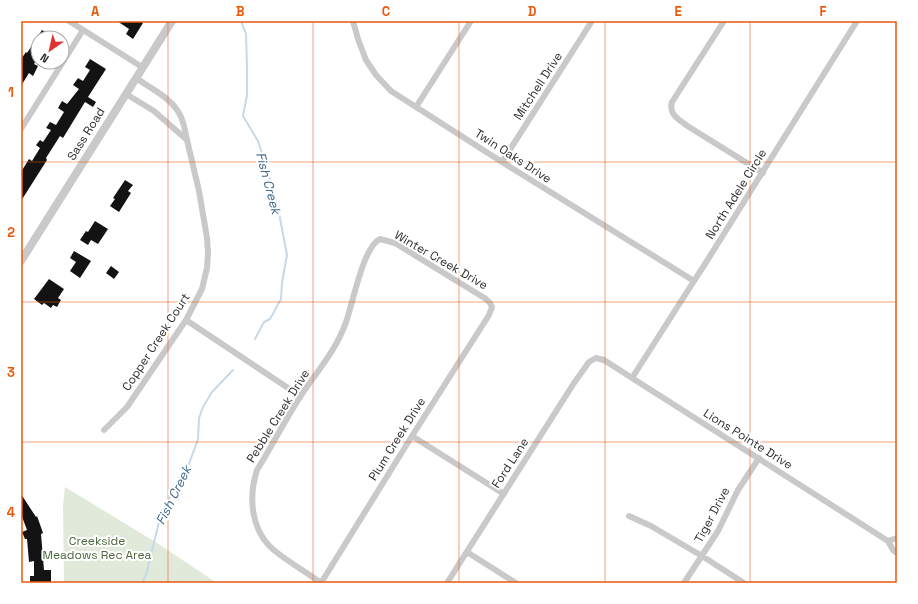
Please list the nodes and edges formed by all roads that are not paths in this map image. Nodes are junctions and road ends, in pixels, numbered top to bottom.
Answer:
1 (68, 21) edge
2 (172, 21) edge
3 (353, 21) edge
4 (471, 21) edge
5 (592, 21) edge
6 (724, 21) edge
7 (857, 21) edge
8 (83, 30) junction
9 (142, 67) junction
10 (136, 78) junction
11 (126, 94) junction
12 (416, 107) junction
13 (21, 129) edge
14 (187, 140) junction
15 (502, 162) junction
16 (763, 173) junction
17 (376, 241) joint
18 (21, 261) edge
19 (694, 280) junction
20 (492, 306) joint
21 (186, 320) junction
22 (596, 358) joint
23 (632, 378) junction
24 (300, 396) junction
25 (104, 430) dead end
26 (412, 436) junction
27 (759, 458) junction
28 (504, 494) junction
29 (629, 516) dead end
30 (897, 538) edge
31 (888, 541) junction
32 (467, 552) junction
33 (897, 553) edge
34 (702, 556) junction
35 (321, 583) edge
36 (447, 583) edge
37 (516, 583) edge
38 (684, 583) edge
39 (744, 583) edge

1 - 8 street
2 - 9 street, Sass Road
3 - 12 street, Twin Oaks Drive
4 - 12 street
5 - 15 street, Mitchell Drive
6 - 16 street
7 - 16 street, North Adele Circle
8 - 9 street
8 - 13 street
9 - 10 street, Sass Road
10 - 11 street, Sass Road
10 - 14 street, Copper Creek Court
11 - 14 street
11 - 18 street, Sass Road
12 - 15 street, Twin Oaks Drive
14 - 21 street, Copper Creek Court
15 - 19 street, Twin Oaks Drive
16 - 19 street, North Adele Circle
17 - 20 street, Winter Creek Drive
17 - 24 street, Pebble Creek Drive
19 - 23 street, North Adele Circle
20 - 26 street, Plum Creek Drive
21 - 24 street
21 - 25 street, Copper Creek Court
22 - 23 street, Lions Pointe Drive
22 - 28 street, Ford Lane
23 - 27 street, Lions Pointe Drive
24 - 35 street, Pebble Creek Drive
26 - 28 street
26 - 35 street, Plum Creek Drive
27 - 31 street, Lions Pointe Drive
27 - 34 street, Tiger Drive
28 - 32 street, Ford Lane
29 - 34 street
30 - 31 street
31 - 33 street
32 - 36 street, Ford Lane
32 - 37 street
34 - 38 street, Tiger Drive
34 - 39 street

